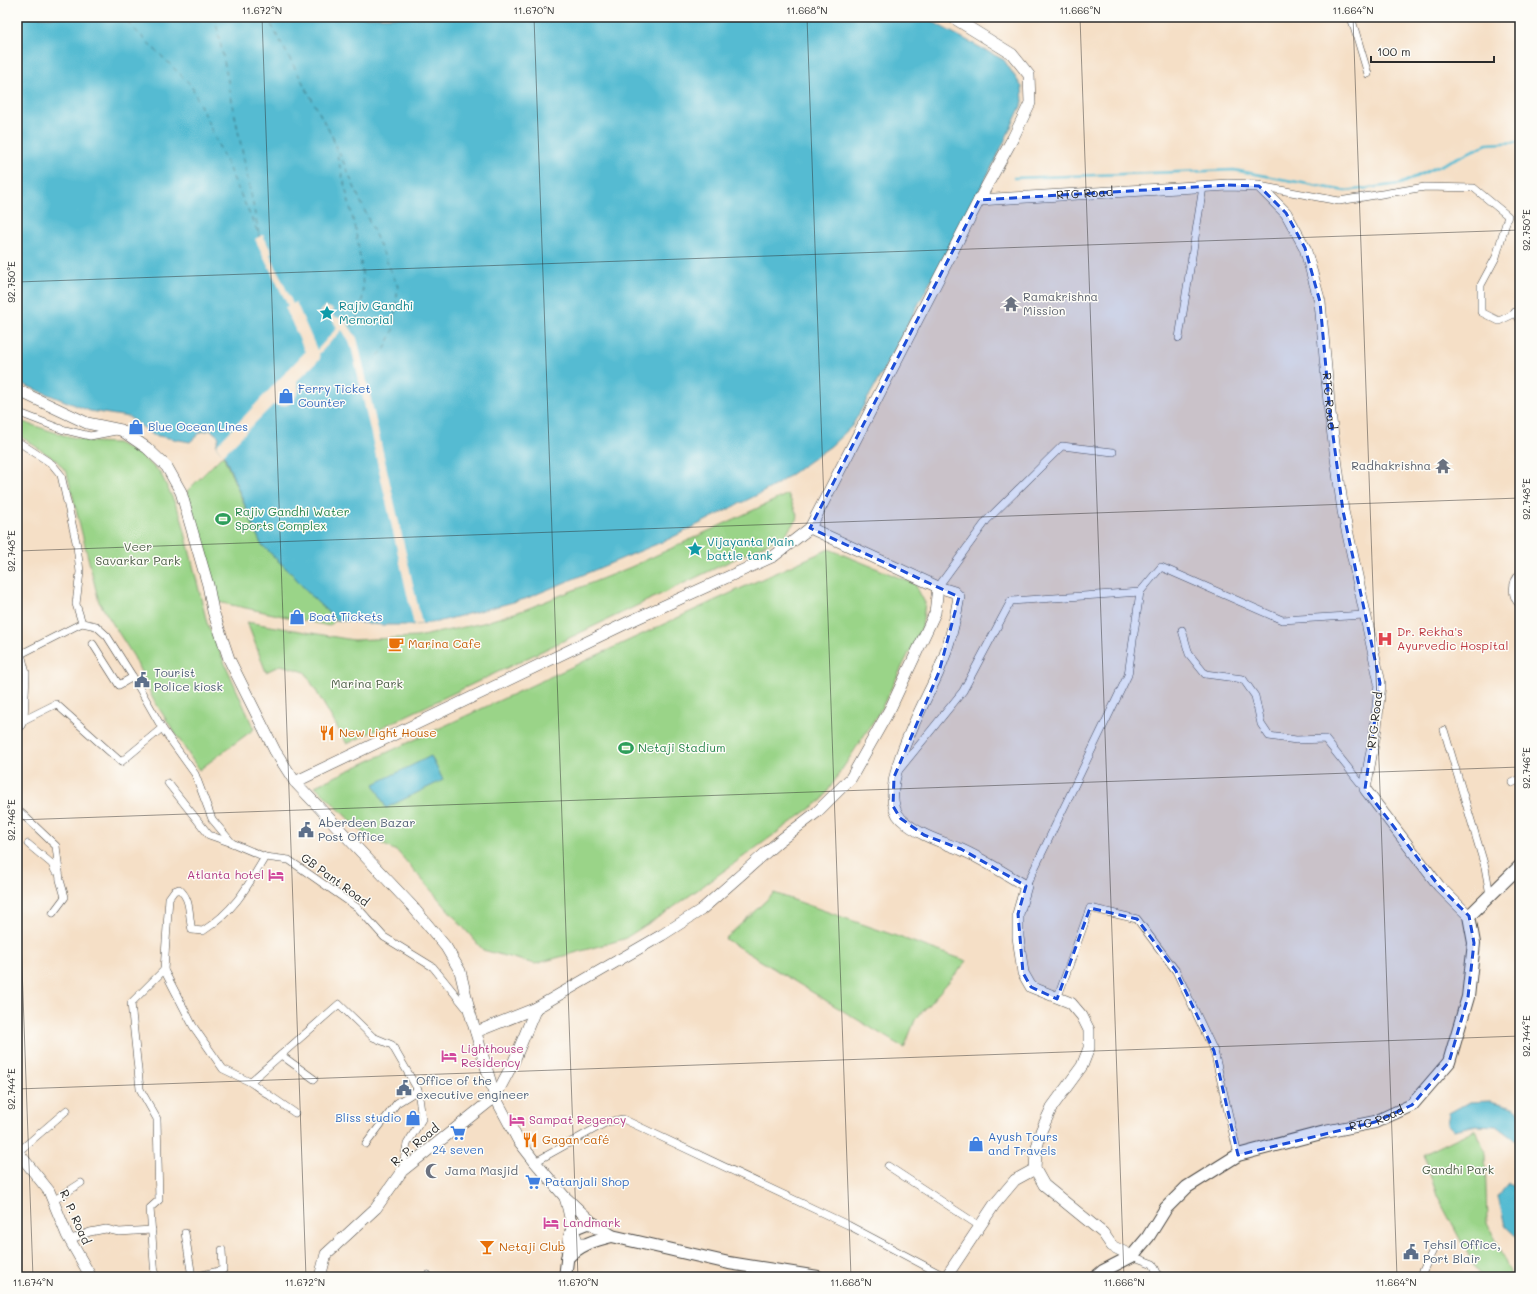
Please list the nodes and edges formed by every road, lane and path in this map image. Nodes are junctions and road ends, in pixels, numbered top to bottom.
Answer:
1 (952, 17) edge
2 (1351, 17) edge
3 (1368, 74) dead end
4 (1259, 186) junction
5 (1203, 187) junction
6 (979, 200) junction
7 (1517, 311) edge
8 (1520, 320) edge
9 (1179, 338) dead end
10 (17, 390) edge
11 (17, 412) edge
12 (121, 430) junction
13 (17, 441) edge
14 (1113, 452) dead end
15 (810, 528) junction
16 (1520, 574) edge
17 (938, 587) junction
18 (1140, 592) junction
19 (1520, 605) edge
20 (1364, 614) junction
21 (82, 623) junction
22 (1182, 630) dead end
23 (93, 644) dead end
24 (19, 655) edge
25 (133, 677) junction
26 (24, 720) junction
27 (162, 728) junction
28 (1444, 730) dead end
29 (17, 733) edge
30 (894, 777) junction
31 (1520, 779) edge
32 (168, 782) dead end
33 (295, 782) junction
34 (1512, 783) dead end
35 (1365, 789) junction
36 (17, 809) edge
37 (232, 843) junction
38 (28, 844) dead end
39 (265, 857) junction
40 (1520, 866) edge
41 (60, 880) junction
42 (1026, 886) junction
43 (1490, 895) junction
44 (53, 912) dead end
45 (1469, 916) junction
46 (164, 970) junction
47 (1057, 999) junction
48 (536, 1008) junction
49 (470, 1013) junction
50 (476, 1032) junction
51 (281, 1055) junction
52 (314, 1079) dead end
53 (250, 1082) junction
54 (418, 1090) junction
55 (495, 1097) junction
56 (67, 1110) dead end
57 (295, 1113) dead end
58 (366, 1144) dead end
59 (18, 1152) edge
60 (1238, 1155) junction
61 (535, 1162) junction
62 (888, 1166) dead end
63 (1035, 1169) junction
64 (402, 1171) junction
65 (81, 1183) dead end
66 (564, 1196) junction
67 (53, 1201) junction
68 (594, 1224) junction
69 (981, 1227) junction
70 (572, 1229) junction
71 (152, 1230) junction
72 (185, 1233) dead end
73 (612, 1236) junction
74 (69, 1240) junction
75 (590, 1242) junction
76 (1434, 1248) dead end
77 (222, 1250) dead end
78 (1132, 1256) junction
79 (567, 1258) junction
80 (91, 1277) edge
81 (155, 1277) edge
82 (193, 1277) edge
83 (320, 1277) edge
84 (565, 1277) edge
85 (818, 1277) edge
86 (946, 1277) edge
87 (1096, 1277) edge
88 (1159, 1277) edge
89 (1420, 1277) edge

1 - 6 main road
2 - 3 street
4 - 5 main road, RTG Road
4 - 7 street
4 - 20 main road, RTG Road
5 - 6 main road, RTG Road
5 - 9 street
6 - 15 main road
7 - 8 street
10 - 12 main road
11 - 12 street
12 - 33 main road
13 - 21 street
14 - 17 street
15 - 17 main road
15 - 33 main road
16 - 19 street
17 - 30 main road
17 - 48 main road
18 - 20 street
18 - 30 street
18 - 42 street
20 - 35 main road, RTG Road
21 - 24 street
21 - 25 street, GB Pant Road
22 - 35 street
23 - 25 street
24 - 26 street
25 - 27 street, GB Pant Road
26 - 27 street
26 - 29 street
27 - 37 street, GB Pant Road
28 - 43 street
30 - 42 main road
31 - 34 street
32 - 37 street
33 - 49 main road
35 - 45 main road
36 - 41 street
37 - 39 street, GB Pant Road
38 - 41 street
39 - 46 street
39 - 49 street, GB Pant Road
40 - 43 main road
41 - 44 street
42 - 47 main road
43 - 45 main road
45 - 60 main road, RTG Road
46 - 53 street
46 - 71 street
47 - 60 street
47 - 63 main road
48 - 50 main road
48 - 55 main road
49 - 50 main road
50 - 55 main road
51 - 52 street
51 - 53 street
51 - 54 street
53 - 57 street
54 - 58 street
54 - 64 street
55 - 61 main road
55 - 64 main road, R. P. Road
56 - 59 street
59 - 67 main road, R. P. Road
60 - 78 main road, RTG Road
61 - 66 main road
61 - 86 street
62 - 69 street
63 - 69 main road
63 - 78 main road
64 - 83 main road, R. P. Road
65 - 67 street
66 - 68 main road
66 - 70 main road
67 - 74 main road, R. P. Road
68 - 70 main road
68 - 73 main road
68 - 75 main road
69 - 86 main road
70 - 75 main road
70 - 79 main road
71 - 74 street
71 - 81 street
72 - 82 street
73 - 75 main road
73 - 85 main road
74 - 80 main road, R. P. Road
75 - 79 main road
76 - 89 street
77 - 82 street
78 - 87 main road, RTG Road
78 - 88 street
79 - 84 main road

